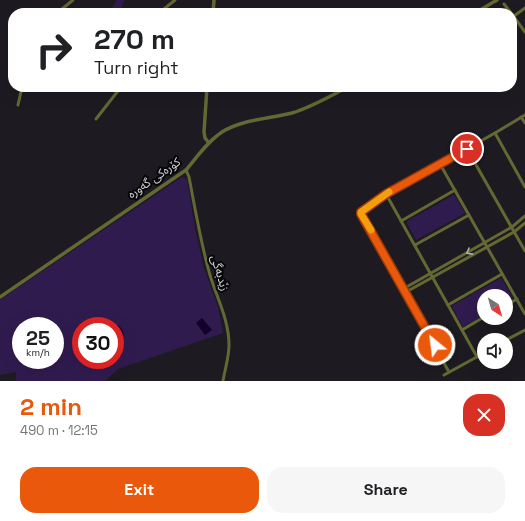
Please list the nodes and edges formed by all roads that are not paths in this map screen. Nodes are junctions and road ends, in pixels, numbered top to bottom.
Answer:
1 (73, 0) edge
2 (175, 0) edge
3 (497, 0) edge
4 (504, 4) dead end
5 (63, 8) edge
6 (165, 8) edge
7 (483, 8) edge
8 (507, 8) edge
9 (517, 22) edge
10 (525, 32) edge
11 (21, 92) edge
12 (117, 92) edge
13 (207, 92) edge
14 (338, 92) edge
15 (18, 105) dead end
16 (523, 116) edge
17 (96, 119) dead end
18 (525, 123) edge
19 (495, 133) junction
20 (209, 143) junction
21 (467, 149) junction
22 (440, 164) junction
23 (186, 170) junction
24 (525, 187) edge
25 (455, 190) junction
26 (386, 194) junction
27 (469, 215) junction
28 (525, 216) edge
29 (401, 220) junction
30 (525, 224) edge
31 (512, 227) junction
32 (514, 232) junction
33 (485, 243) junction
34 (415, 245) junction
35 (487, 247) junction
36 (525, 251) edge
37 (431, 273) junction
38 (502, 274) junction
39 (433, 277) junction
40 (403, 289) junction
41 (406, 292) junction
42 (0, 297) edge
43 (517, 299) junction
44 (513, 301) edge
45 (448, 305) junction
46 (525, 314) edge
47 (477, 321) edge
48 (462, 330) junction
49 (525, 330) edge
50 (513, 336) edge
51 (477, 356) joint
52 (449, 372) junction
53 (444, 375) dead end
54 (223, 381) edge

1 - 5 street
2 - 6 street
3 - 7 street
4 - 8 street
9 - 10 street
11 - 15 street
12 - 17 street
13 - 20 street
14 - 20 street, کۆرەکی گەورە
16 - 18 street
16 - 19 street
19 - 21 street
19 - 24 street
20 - 23 street, کۆرەکی گەورە
21 - 22 street
21 - 31 street
22 - 25 street
22 - 26 street
23 - 42 street, کۆرەکی گەورە
23 - 54 street, زێدبەگی
25 - 27 street
25 - 29 street
26 - 29 street
26 - 40 street
27 - 33 street
27 - 34 street
28 - 31 street
29 - 34 street
30 - 32 street
31 - 32 street
31 - 33 street
32 - 35 street
32 - 36 street
33 - 35 street
33 -> 37 street
34 - 37 street
35 - 38 street
35 - 39 street
37 - 39 street
37 - 40 street
38 - 43 street
38 - 45 street
39 - 41 street
39 - 45 street
40 - 41 street
41 - 52 street
43 - 44 street
43 - 46 street
45 - 48 street
47 - 48 street
48 - 51 street
49 - 50 street
51 - 52 street
52 - 53 street

